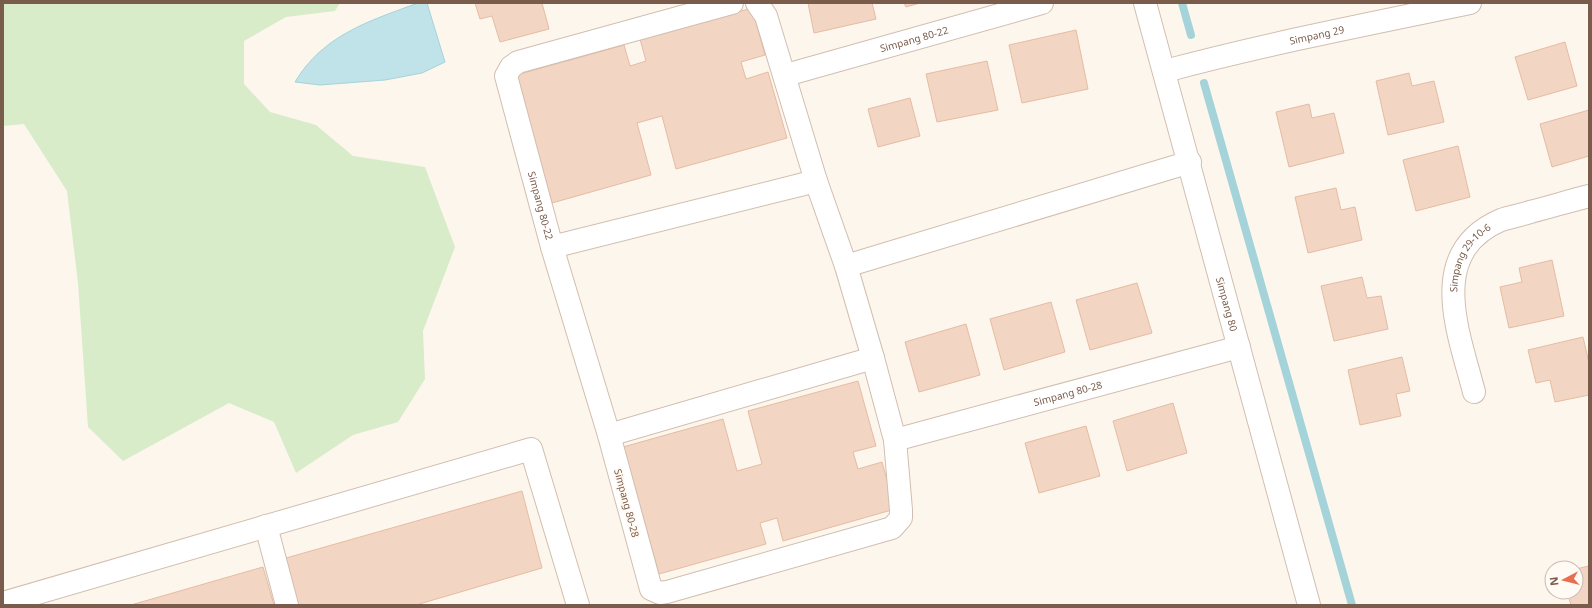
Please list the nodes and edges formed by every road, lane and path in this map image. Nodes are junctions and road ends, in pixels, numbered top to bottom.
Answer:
1 (732, 3) edge
2 (757, 3) edge
3 (1042, 3) edge
4 (1145, 3) edge
5 (1470, 3) edge
6 (1165, 71) junction
7 (786, 76) junction
8 (1190, 162) junction
9 (816, 181) junction
10 (1589, 196) edge
11 (552, 246) junction
12 (846, 266) junction
13 (1239, 347) junction
14 (873, 358) junction
15 (1474, 392) dead end
16 (609, 435) junction
17 (896, 440) junction
18 (266, 526) junction
19 (3, 603) edge
20 (287, 605) edge
21 (578, 605) edge
22 (1309, 605) edge

1 - 11 street, Simpang 80-22
2 - 7 street
3 - 7 street, Simpang 80-22
4 - 6 street, Simpang 80
5 - 6 street, Simpang 29
6 - 8 street, Simpang 80
7 - 9 street
8 - 12 street
8 - 13 street, Simpang 80
9 - 11 street, Simpang 80-22
9 - 12 street, Simpang 80-28
10 - 15 street, Simpang 29-10-6
11 - 16 street
12 - 14 street, Simpang 80-28
13 - 17 street, Simpang 80-28
13 - 22 street, Simpang 80
14 - 16 street
14 - 17 street, Simpang 80-28
16 - 17 street, Simpang 80-28
18 - 19 street
18 - 20 street
18 - 21 street

